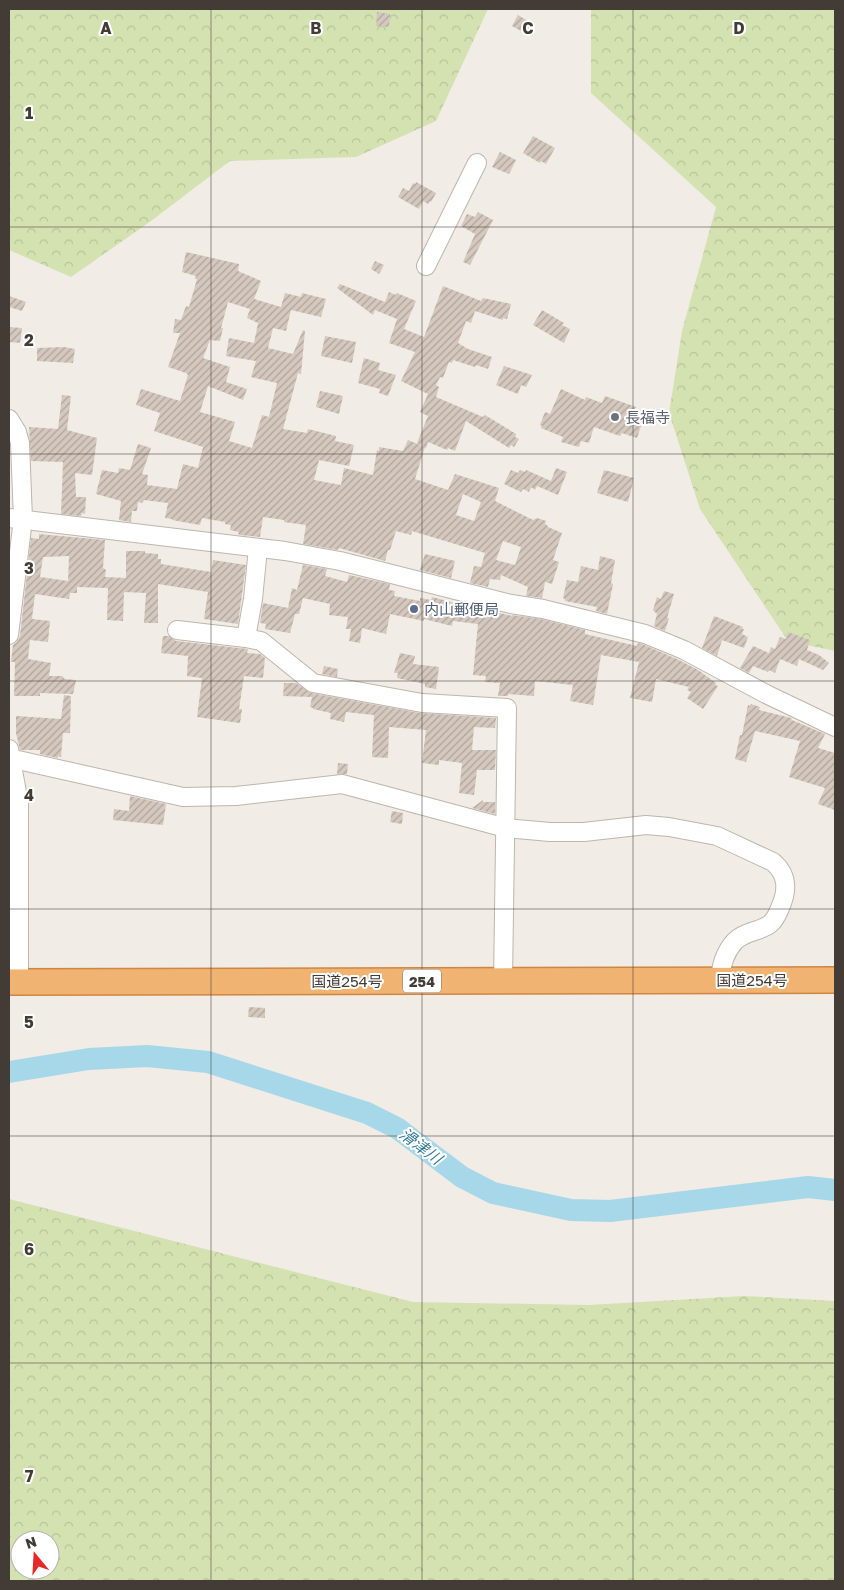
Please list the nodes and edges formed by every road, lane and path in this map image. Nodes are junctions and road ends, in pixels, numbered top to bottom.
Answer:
1 (476, 163) dead end
2 (426, 266) dead end
3 (9, 420) edge
4 (16, 519) edge
5 (258, 548) junction
6 (177, 630) dead end
7 (9, 635) edge
8 (246, 638) junction
9 (835, 727) edge
10 (9, 748) edge
11 (9, 757) edge
12 (506, 828) junction
13 (719, 980) junction
14 (835, 980) edge
15 (503, 981) junction
16 (14, 982) edge

1 - 2 street
3 - 4 street
4 - 5 street
4 - 7 street
5 - 8 street
5 - 9 street
6 - 8 street
8 - 12 street
10 - 11 street
11 - 12 street
11 - 16 street
12 - 13 street
12 - 15 street
13 - 14 highway, 国道254号 / 254
13 - 15 highway, 国道254号 / 254
15 - 16 highway, 国道254号 / 254

